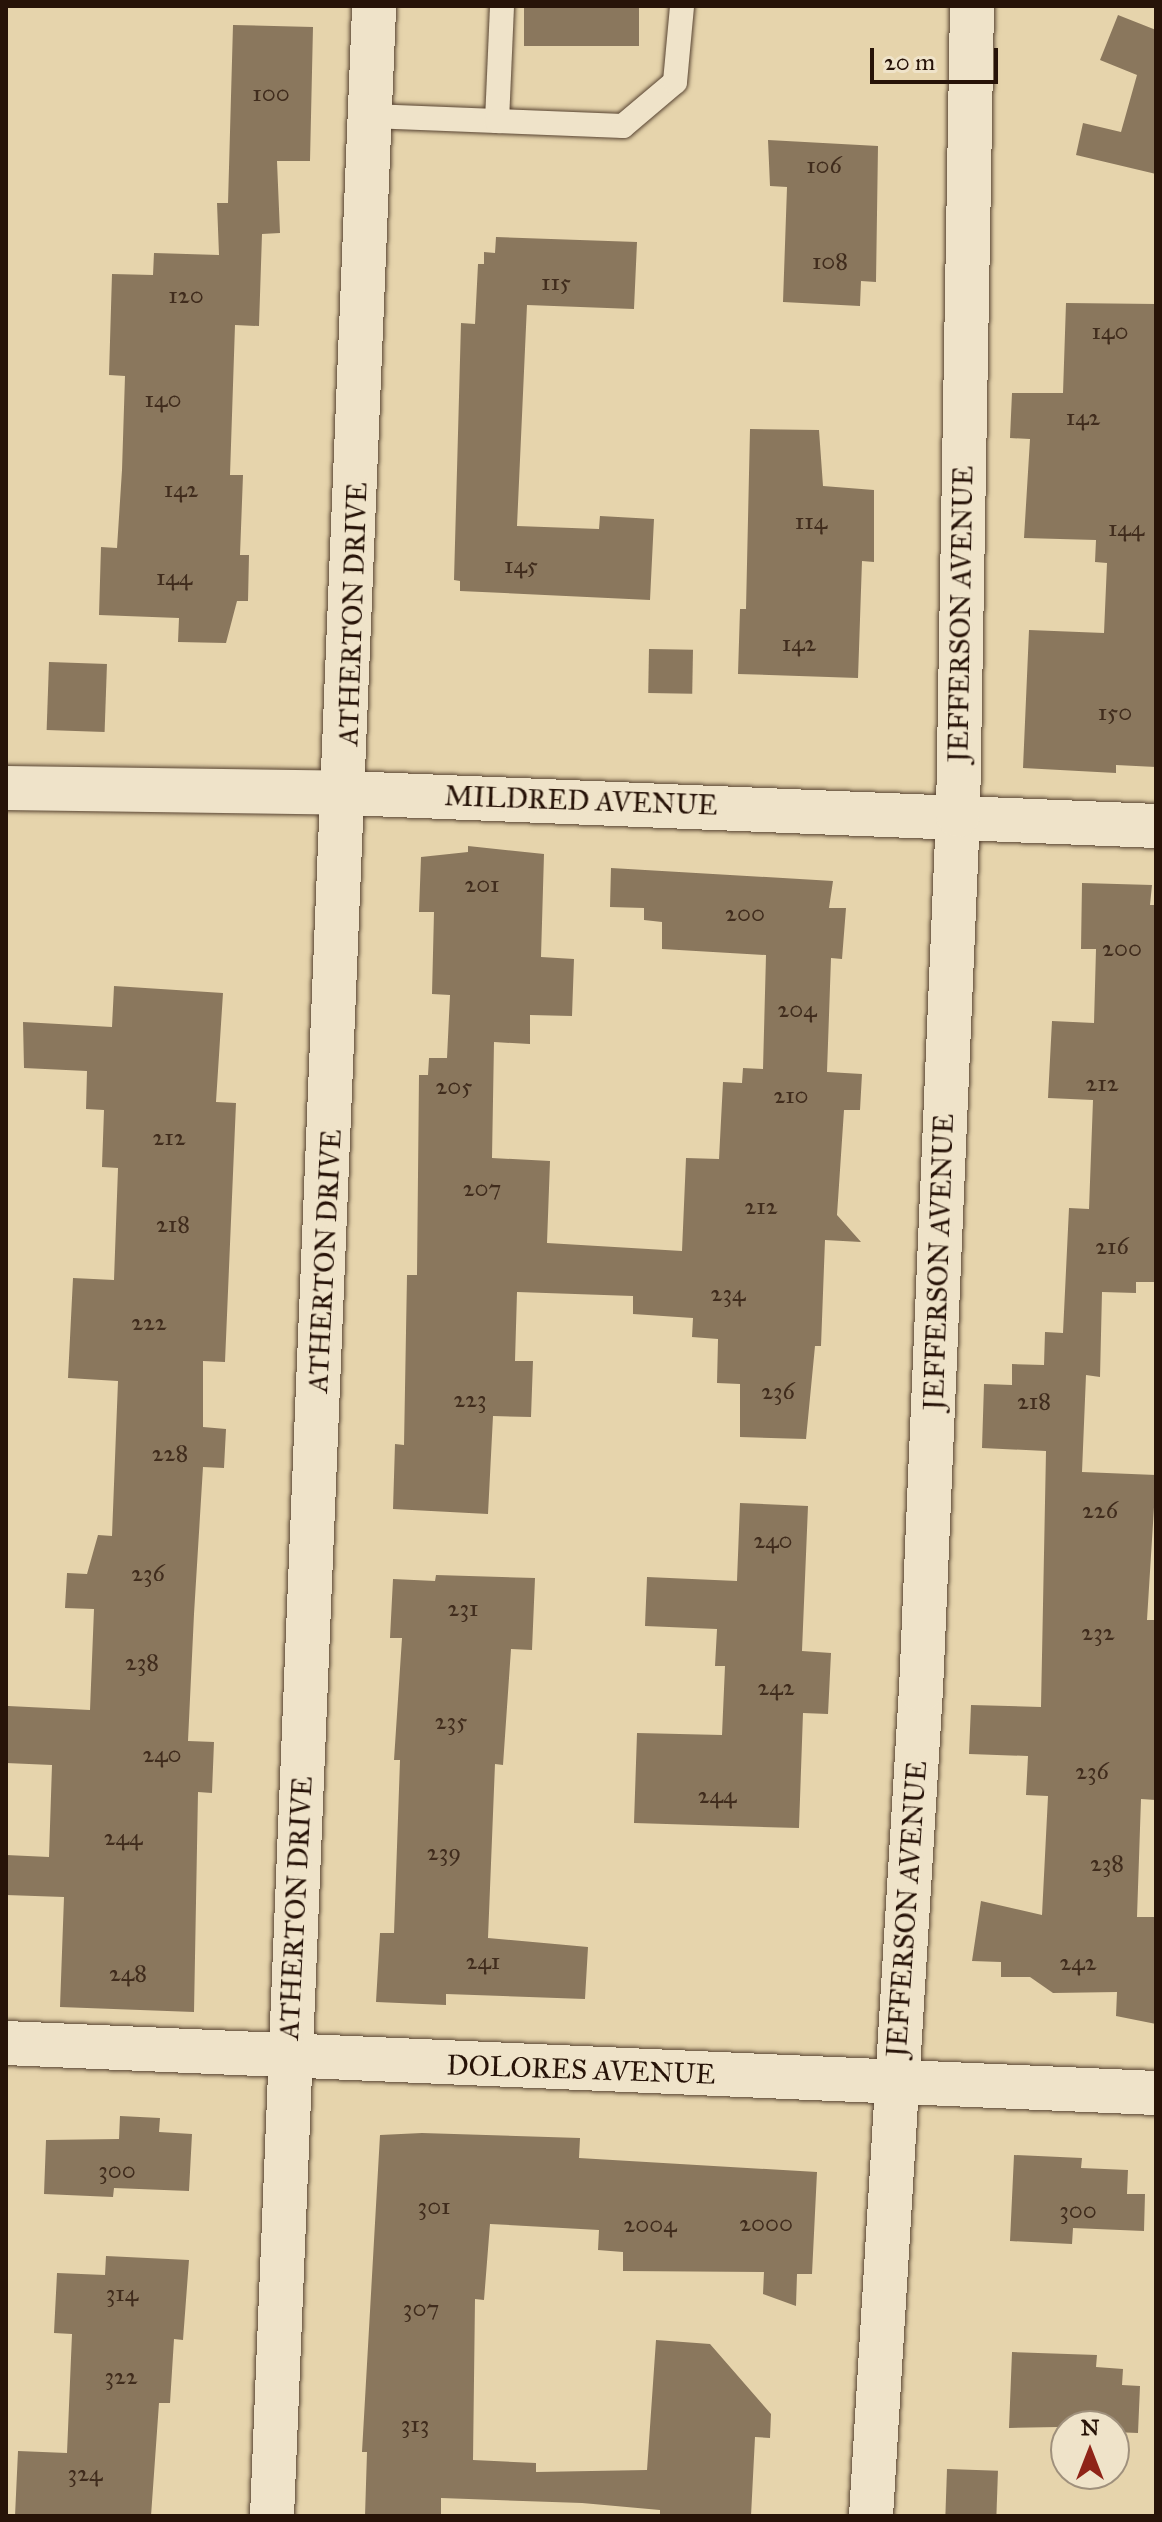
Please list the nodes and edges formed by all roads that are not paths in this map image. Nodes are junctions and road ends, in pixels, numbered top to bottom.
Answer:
1 (374, 6) edge
2 (502, 6) edge
3 (666, 6) edge
4 (682, 6) edge
5 (697, 6) edge
6 (972, 6) edge
7 (678, 56) junction
8 (370, 116) junction
9 (497, 121) junction
10 (6, 788) edge
11 (346, 793) junction
12 (958, 815) junction
13 (1156, 826) edge
14 (6, 2043) edge
15 (289, 2057) junction
16 (896, 2084) junction
17 (1156, 2093) edge
18 (272, 2516) edge
19 (871, 2516) edge

1 - 8 street, ATHERTON DRIVE
2 - 9 lane
3 - 7 lane
4 - 7 lane
5 - 7 lane
6 - 12 street, JEFFERSON AVENUE
7 - 9 lane
8 - 9 lane
8 - 11 street, ATHERTON DRIVE
10 - 11 street, MILDRED AVENUE
11 - 12 street, MILDRED AVENUE
11 - 15 street, ATHERTON DRIVE
12 - 13 street, MILDRED AVENUE
12 - 16 street, JEFFERSON AVENUE
14 - 15 street, DOLORES AVENUE
15 - 16 street, DOLORES AVENUE
15 - 18 street, ATHERTON DRIVE
16 - 17 street, DOLORES AVENUE
16 - 19 street, JEFFERSON AVENUE

